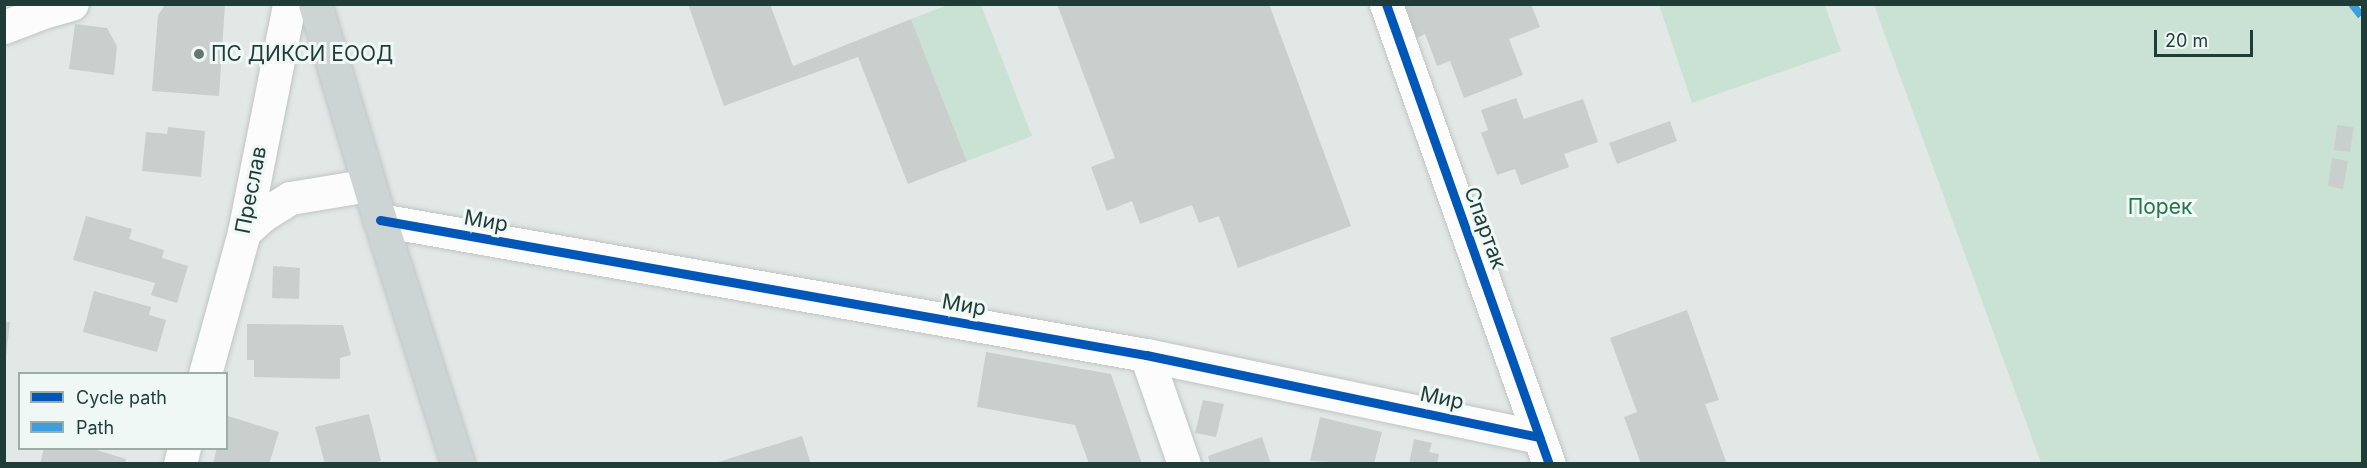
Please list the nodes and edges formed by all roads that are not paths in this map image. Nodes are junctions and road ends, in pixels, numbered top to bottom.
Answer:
1 (72, 4) edge
2 (288, 4) edge
3 (315, 4) edge
4 (1386, 4) edge
5 (4, 27) edge
6 (369, 185) junction
7 (380, 220) junction
8 (244, 232) junction
9 (1146, 355) junction
10 (206, 372) edge
11 (1545, 450) edge
12 (458, 464) edge
13 (1184, 464) edge

1 - 5 street
2 - 8 street, Преслав
3 - 6 main road
4 - 11 street, Спартак
6 - 7 main road
6 - 8 street
7 - 9 street, Мир
7 - 12 main road
8 - 10 street, Преслав
9 - 11 street, Мир
9 - 13 street

